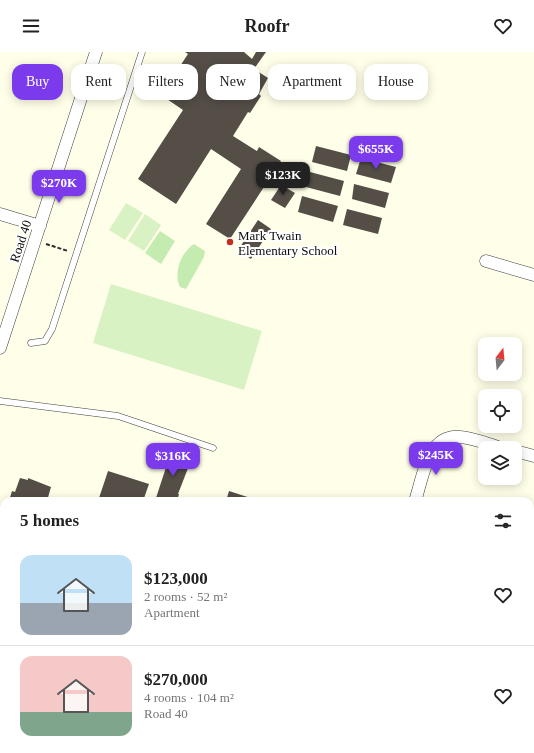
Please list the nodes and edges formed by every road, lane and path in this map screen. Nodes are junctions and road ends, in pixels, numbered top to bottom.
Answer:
1 (96, 52) edge
2 (142, 52) edge
3 (0, 214) edge
4 (40, 226) junction
5 (46, 244) dead end
6 (77, 254) junction
7 (486, 261) dead end
8 (534, 275) edge
9 (31, 342) dead end
10 (0, 348) edge
11 (0, 401) edge
12 (478, 442) edge
13 (213, 448) dead end
14 (522, 453) edge
15 (534, 456) edge
16 (416, 497) edge

1 - 4 street, Road 40
2 - 6 lane
3 - 4 street
4 - 10 street, Road 40
5 - 6 path
6 - 9 lane
7 - 8 street
11 - 13 lane
12 - 16 street
14 - 15 street

